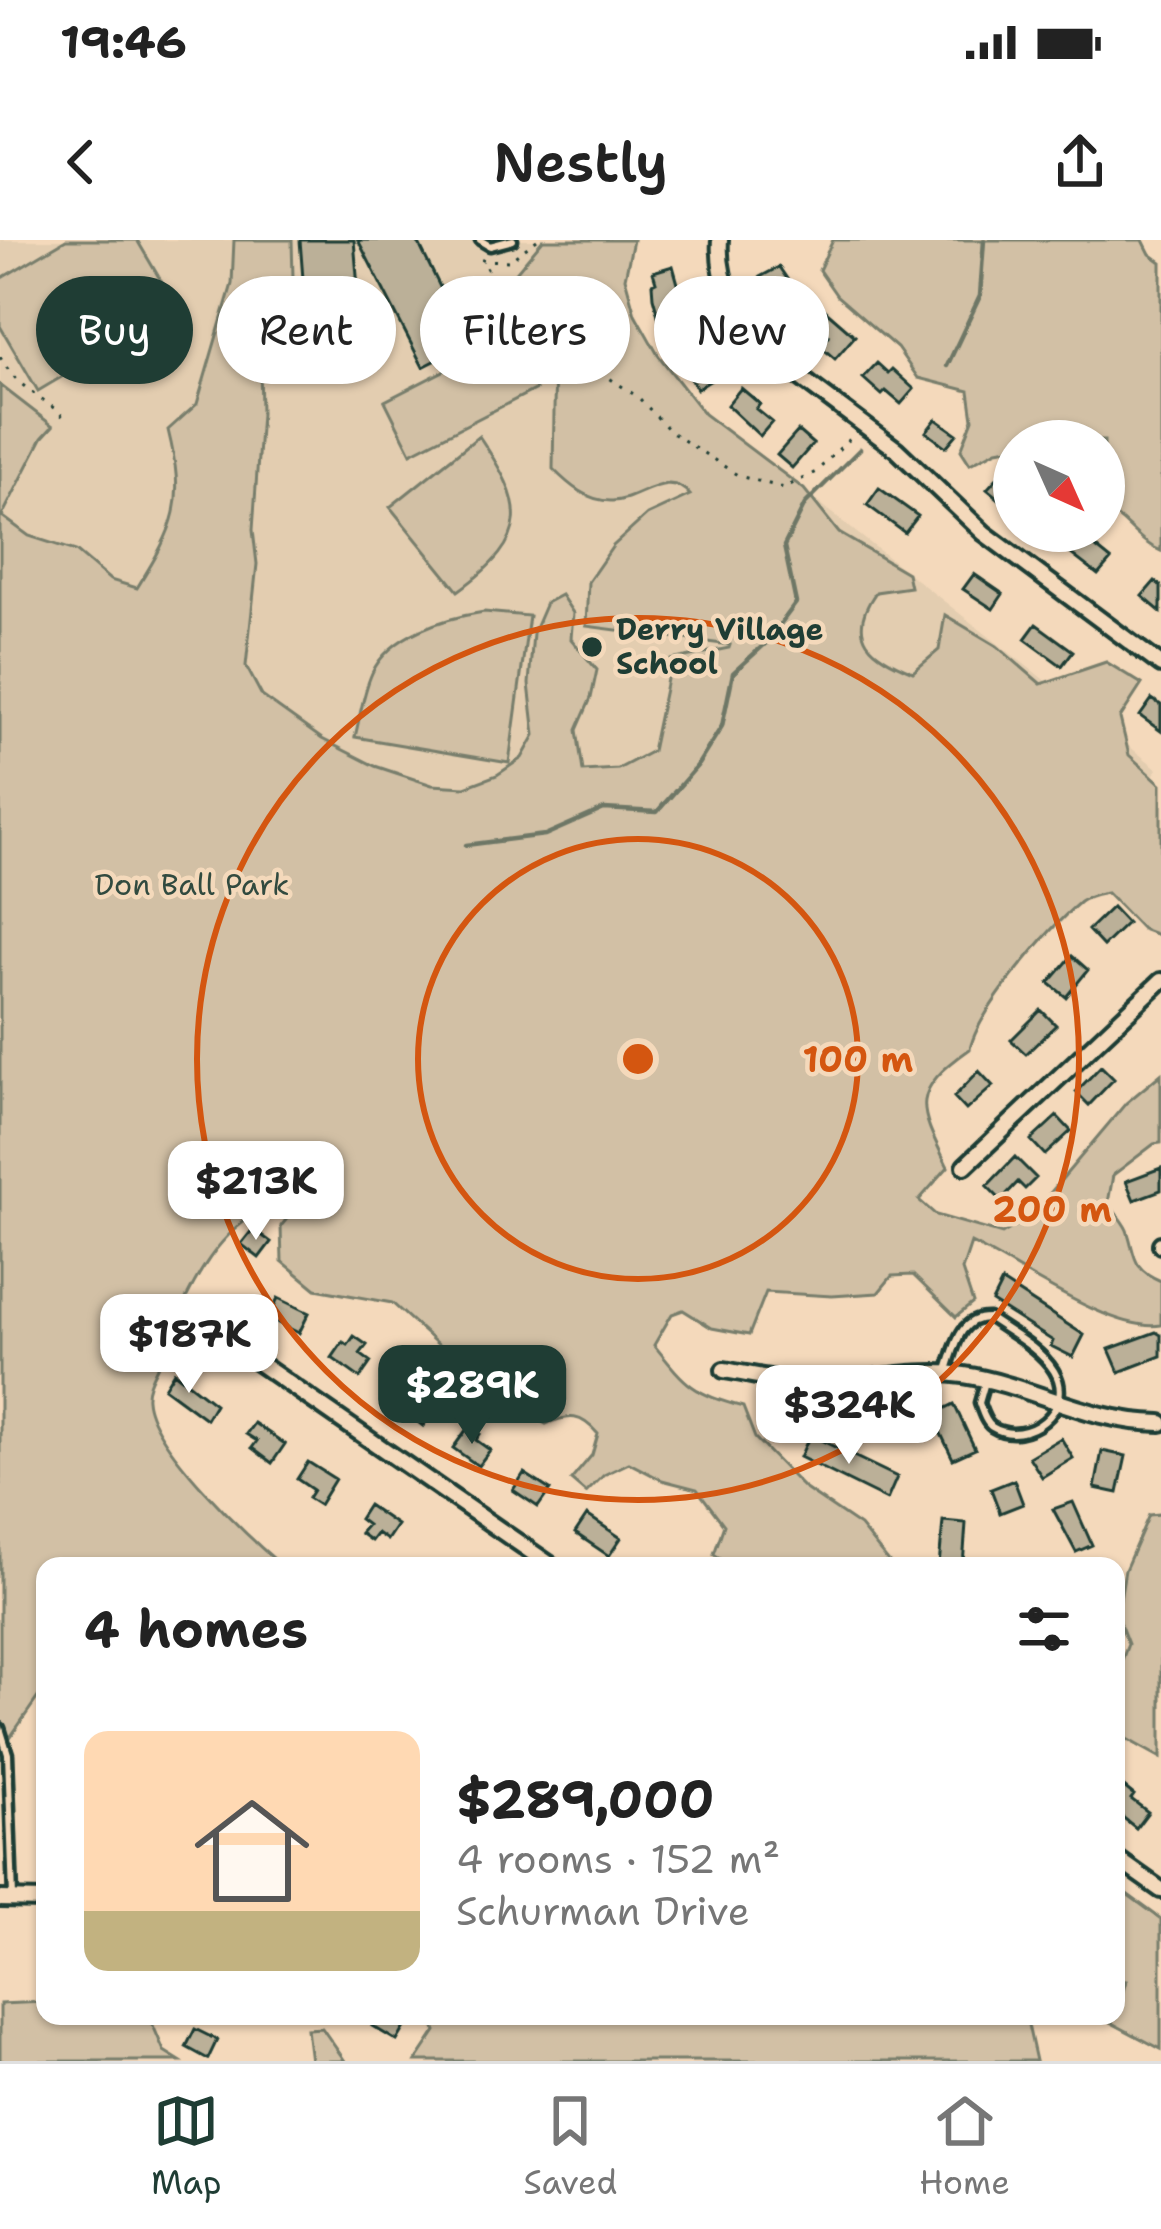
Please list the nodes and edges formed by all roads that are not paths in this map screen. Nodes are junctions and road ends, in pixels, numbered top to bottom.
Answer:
1 (480, 240) edge
2 (513, 240) edge
3 (720, 240) edge
4 (1161, 665) edge
5 (1161, 981) edge
6 (964, 1166) dead end
7 (194, 1318) dead end
8 (724, 1370) dead end
9 (946, 1373) junction
10 (986, 1381) junction
11 (1058, 1404) junction
12 (1161, 1423) edge
13 (539, 1557) edge
14 (0, 1728) edge
15 (1125, 1865) edge
16 (1161, 1891) edge
17 (6, 1899) edge
18 (36, 1900) edge

1 - 2 lane
3 - 4 street
5 - 6 street
7 - 13 street
8 - 9 street
9 - 10 street
9 - 11 lane
10 - 11 street
10 - 11 lane
11 - 12 street
14 - 17 lane
15 - 16 street
17 - 18 street

